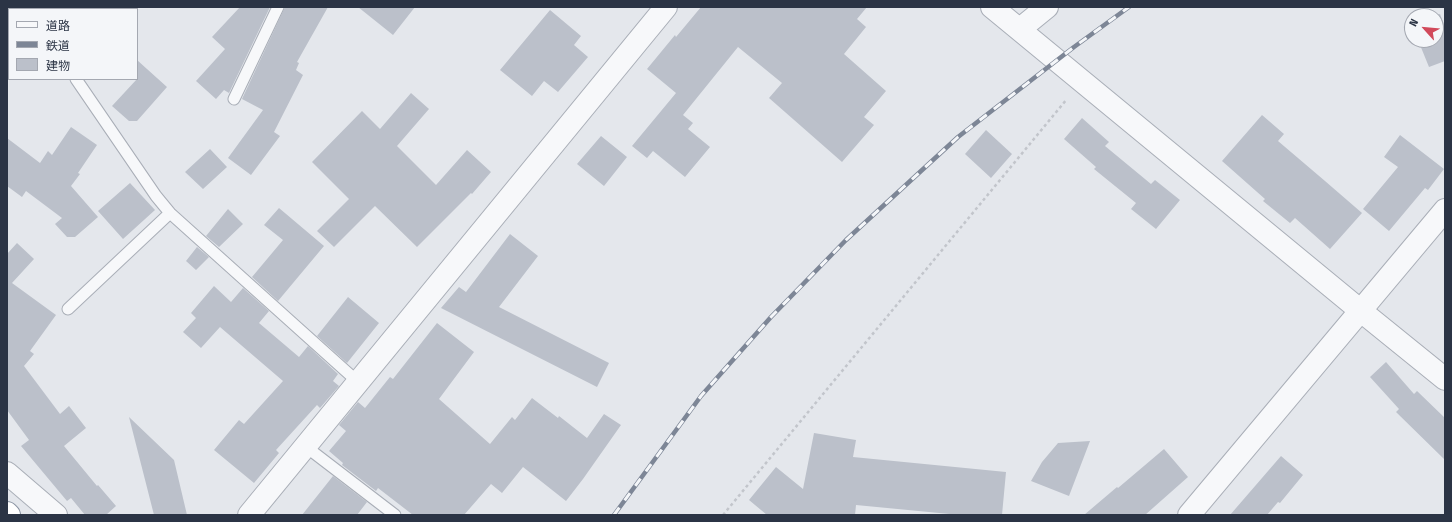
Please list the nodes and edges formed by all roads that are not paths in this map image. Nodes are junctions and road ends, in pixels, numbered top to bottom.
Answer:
1 (278, 7) edge
2 (666, 7) edge
3 (992, 7) edge
4 (1047, 7) edge
5 (1020, 29) junction
6 (77, 80) edge
7 (234, 99) dead end
8 (1445, 210) edge
9 (170, 213) junction
10 (68, 309) dead end
11 (1361, 311) junction
12 (1445, 379) edge
13 (358, 382) junction
14 (305, 446) junction
15 (7, 473) edge
16 (56, 515) edge
17 (249, 515) edge
18 (395, 515) edge
19 (1189, 515) edge

1 - 7 lane
2 - 13 street
3 - 5 street
4 - 5 street
5 - 11 street
6 - 9 lane
8 - 11 street
9 - 10 lane
9 - 13 lane
11 - 12 street
11 - 19 street
13 - 14 street
14 - 17 street
14 - 18 lane
15 - 16 street

